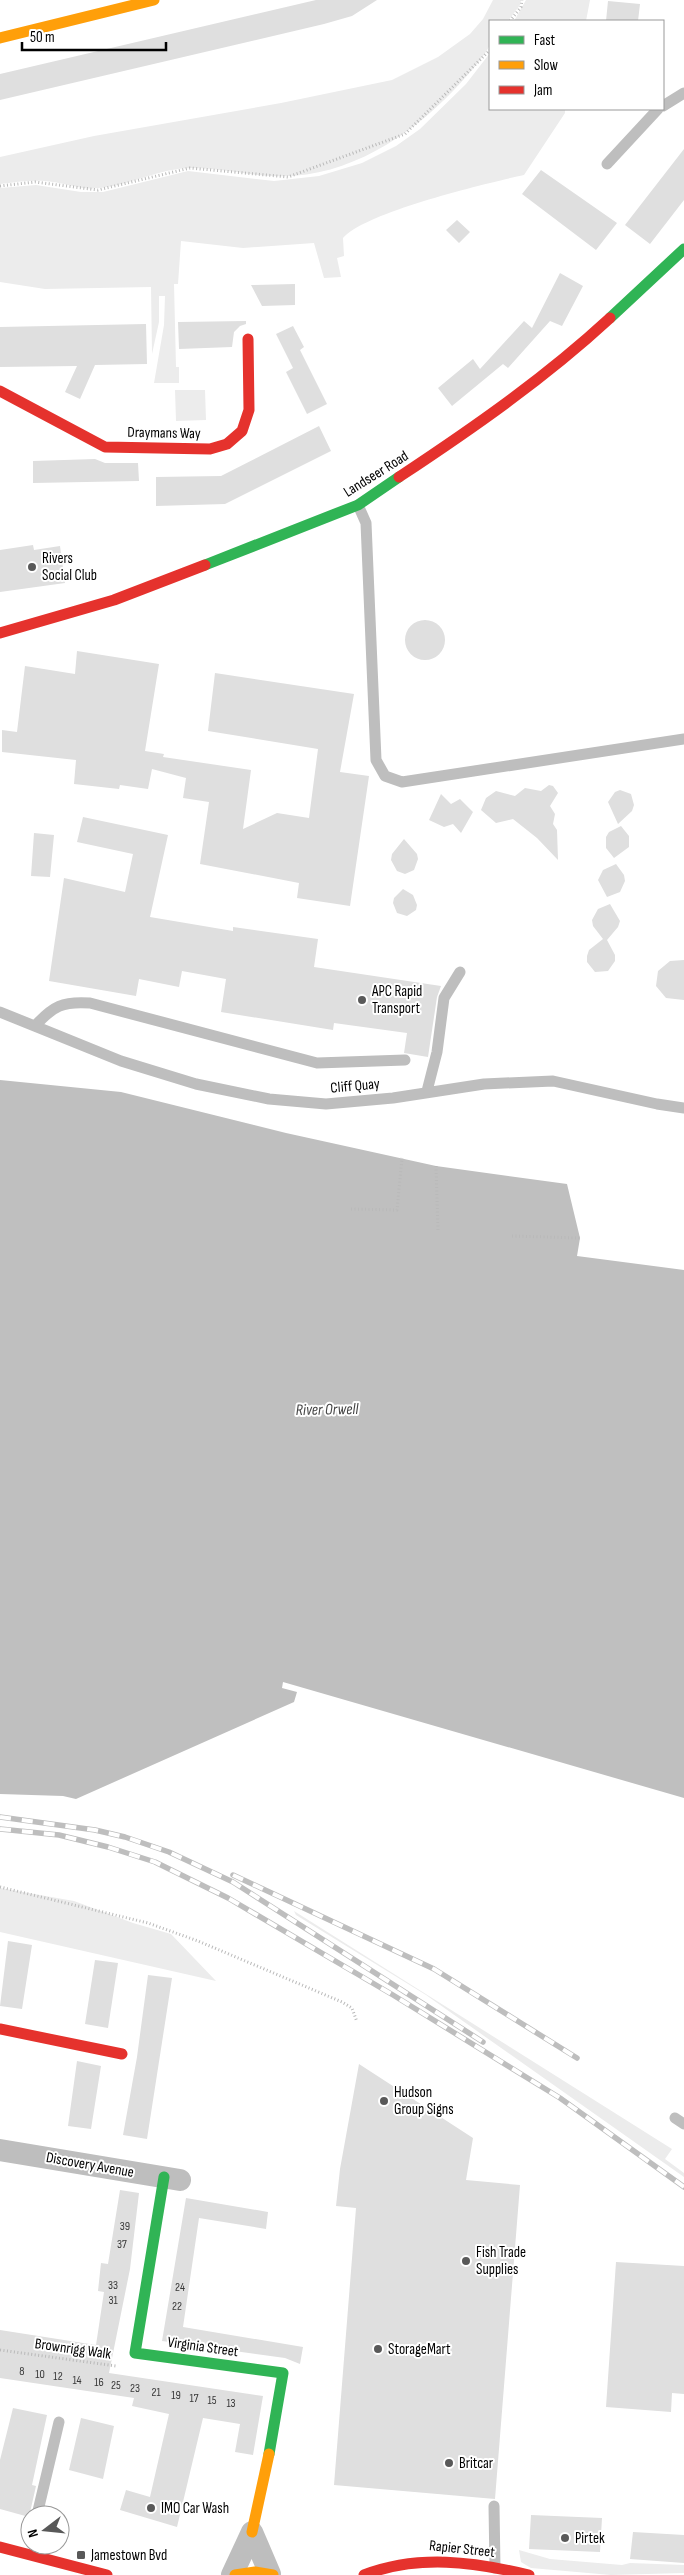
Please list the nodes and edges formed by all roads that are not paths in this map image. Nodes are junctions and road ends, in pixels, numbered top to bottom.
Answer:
1 (154, 0) edge
2 (0, 38) edge
3 (684, 93) edge
4 (664, 105) edge
5 (657, 110) edge
6 (607, 164) dead end
7 (684, 249) edge
8 (248, 339) dead end
9 (0, 392) edge
10 (358, 505) junction
11 (0, 633) edge
12 (684, 739) edge
13 (460, 972) dead end
14 (0, 1012) edge
15 (35, 1026) junction
16 (405, 1060) dead end
17 (426, 1091) junction
18 (684, 1108) edge
19 (0, 2029) edge
20 (122, 2054) dead end
21 (0, 2150) edge
22 (172, 2178) joint
23 (59, 2422) dead end
24 (38, 2505) edge
25 (494, 2506) dead end
26 (252, 2532) junction
27 (0, 2547) edge
28 (20, 2551) edge
29 (34, 2555) edge
30 (495, 2568) junction
31 (106, 2575) edge
32 (234, 2575) edge
33 (272, 2575) edge
34 (364, 2575) edge
35 (529, 2575) edge

1 - 2 street
3 - 4 lane
5 - 6 lane
7 - 10 street, Landseer Road
8 - 9 street, Draymans Way
10 - 11 street, Landseer Road
10 - 12 lane
13 - 17 lane
14 - 15 lane, Cliff Quay
15 - 16 lane, Cliff Quay
15 - 17 lane, Cliff Quay
17 - 18 lane, Cliff Quay
19 - 20 street
21 - 22 street, Discovery Avenue
22 - 26 street, Virginia Street
23 - 24 lane
25 - 30 lane
26 - 32 street
26 - 33 street
27 - 28 street
29 - 31 street
30 - 34 street, Rapier Street
30 - 35 street, Rapier Street
32 - 33 street

